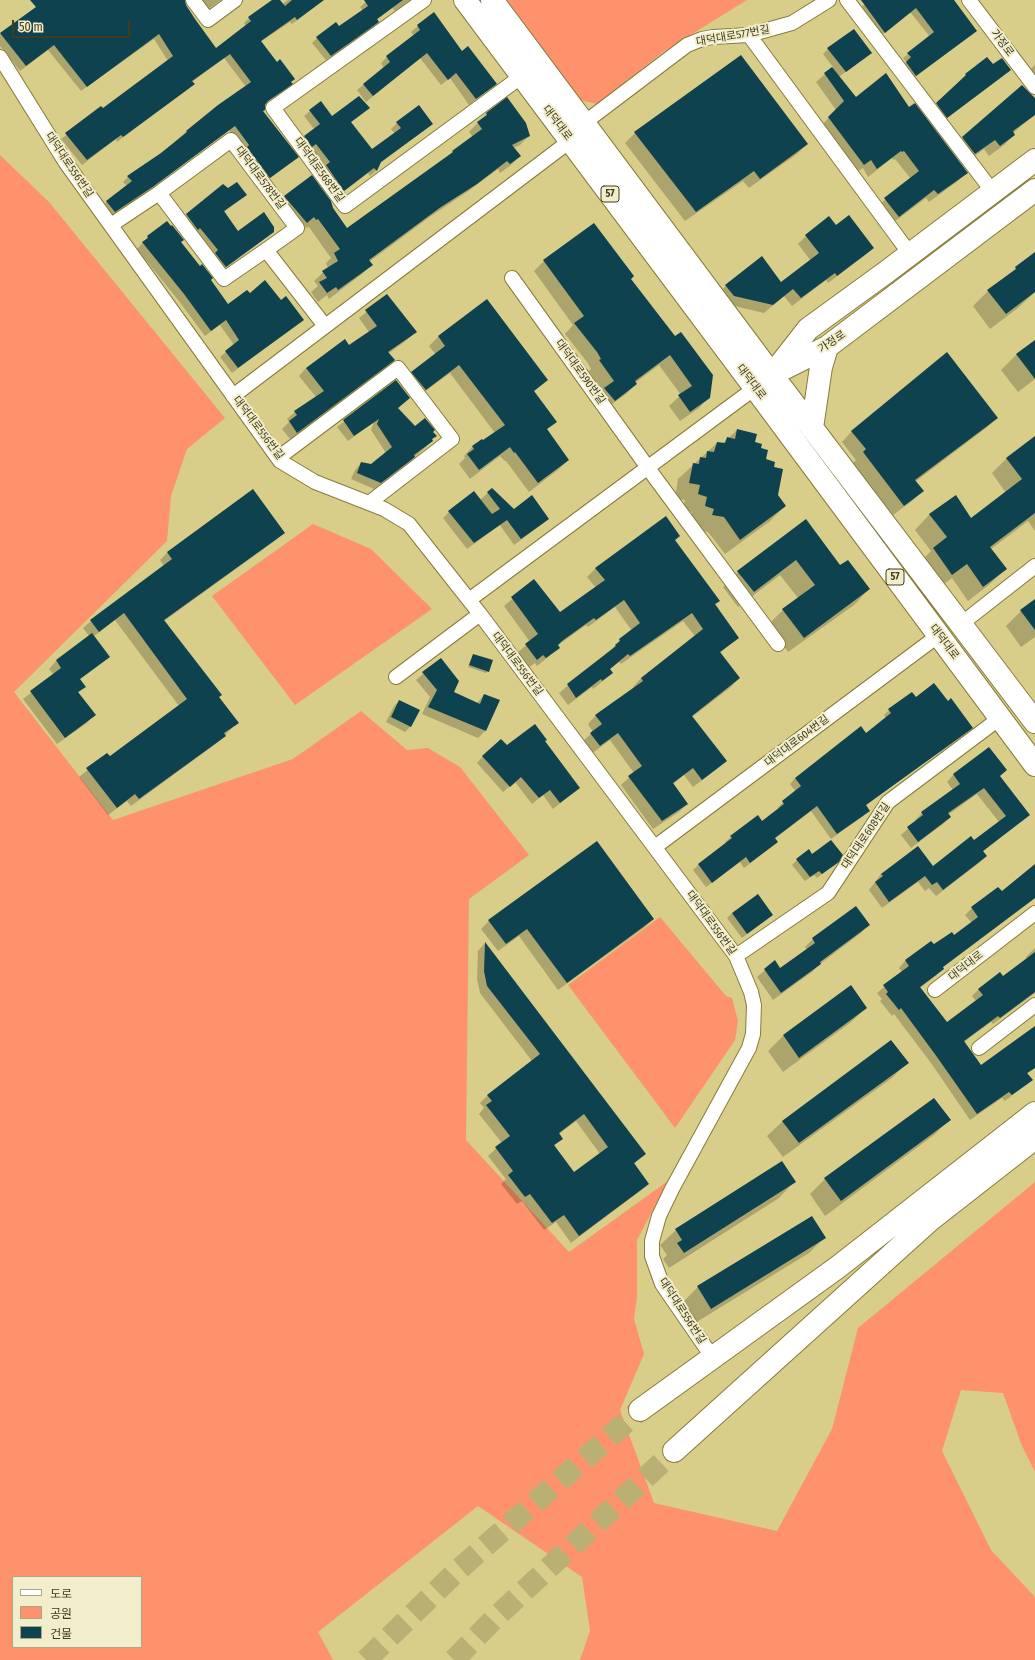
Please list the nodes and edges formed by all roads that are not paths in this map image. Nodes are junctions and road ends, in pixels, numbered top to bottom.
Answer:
1 (193, 0) edge
2 (235, 0) edge
3 (424, 0) edge
4 (465, 0) edge
5 (492, 0) edge
6 (829, 0) edge
7 (847, 0) edge
8 (969, 0) edge
9 (749, 35) junction
10 (0, 57) edge
11 (522, 76) junction
12 (1035, 87) edge
13 (584, 123) junction
14 (570, 141) junction
15 (1035, 160) edge
16 (1035, 190) edge
17 (993, 192) junction
18 (159, 193) junction
19 (111, 225) junction
20 (266, 250) junction
21 (910, 254) junction
22 (512, 278) dead end
23 (325, 326) junction
24 (827, 347) junction
25 (764, 381) junction
26 (233, 396) junction
27 (812, 428) junction
28 (278, 458) junction
29 (647, 467) junction
30 (369, 503) junction
31 (1035, 566) edge
32 (469, 600) junction
33 (480, 614) junction
34 (961, 624) junction
35 (938, 635) junction
36 (778, 644) dead end
37 (396, 677) dead end
38 (1000, 718) junction
39 (1035, 722) edge
40 (1035, 765) edge
41 (655, 847) junction
42 (1035, 913) edge
43 (736, 956) junction
44 (936, 990) dead end
45 (1035, 1005) edge
46 (979, 1048) dead end
47 (1035, 1113) edge
48 (1035, 1138) edge
49 (713, 1358) junction
50 (640, 1410) tunnel mouth
51 (674, 1451) tunnel mouth

1 - 2 street
3 - 11 street, 대덕대로568번길
4 - 11 main road, 대덕대로 / 57
5 - 13 main road, 대덕대로 / 57
6 - 9 street, 대덕대로577번길
7 - 17 street
8 - 12 street, 가정로
9 - 13 street, 대덕대로577번길
9 - 21 street
10 - 19 street, 대덕대로556번길
11 - 14 main road, 대덕대로 / 57
13 - 25 main road, 대덕대로 / 57
14 - 23 street
14 - 25 main road, 대덕대로 / 57
15 - 17 main road, 가정로
16 - 24 main road, 가정로
17 - 21 main road, 가정로
18 - 19 street, 대덕대로578번길
18 - 20 street
18 - 20 street, 대덕대로578번길
19 - 26 street, 대덕대로556번길
20 - 23 street
21 - 25 main road, 가정로
22 - 29 street, 대덕대로590번길
23 - 26 street
24 - 25 main road, 가정로
24 - 27 main road
25 - 27 main road, 대덕대로 / 57
25 - 29 street
25 - 35 main road, 대덕대로 / 57
26 - 28 street, 대덕대로556번길
27 - 34 main road, 대덕대로 / 57
28 - 30 street, 대덕대로556번길
28 - 30 street
29 - 32 street
29 - 36 street, 대덕대로590번길
30 - 32 street, 대덕대로556번길
31 - 34 street
32 - 33 street, 대덕대로556번길
33 - 37 street
33 - 41 street, 대덕대로556번길
34 - 39 main road, 대덕대로 / 57
35 - 38 main road, 대덕대로 / 57
35 - 41 street, 대덕대로604번길
38 - 40 main road, 대덕대로 / 57
38 - 43 street, 대덕대로608번길
41 - 43 street, 대덕대로556번길
42 - 44 street, 대덕대로
43 - 49 street, 대덕대로556번길
45 - 46 street
47 - 49 main road
48 - 51 main road
49 - 50 main road

